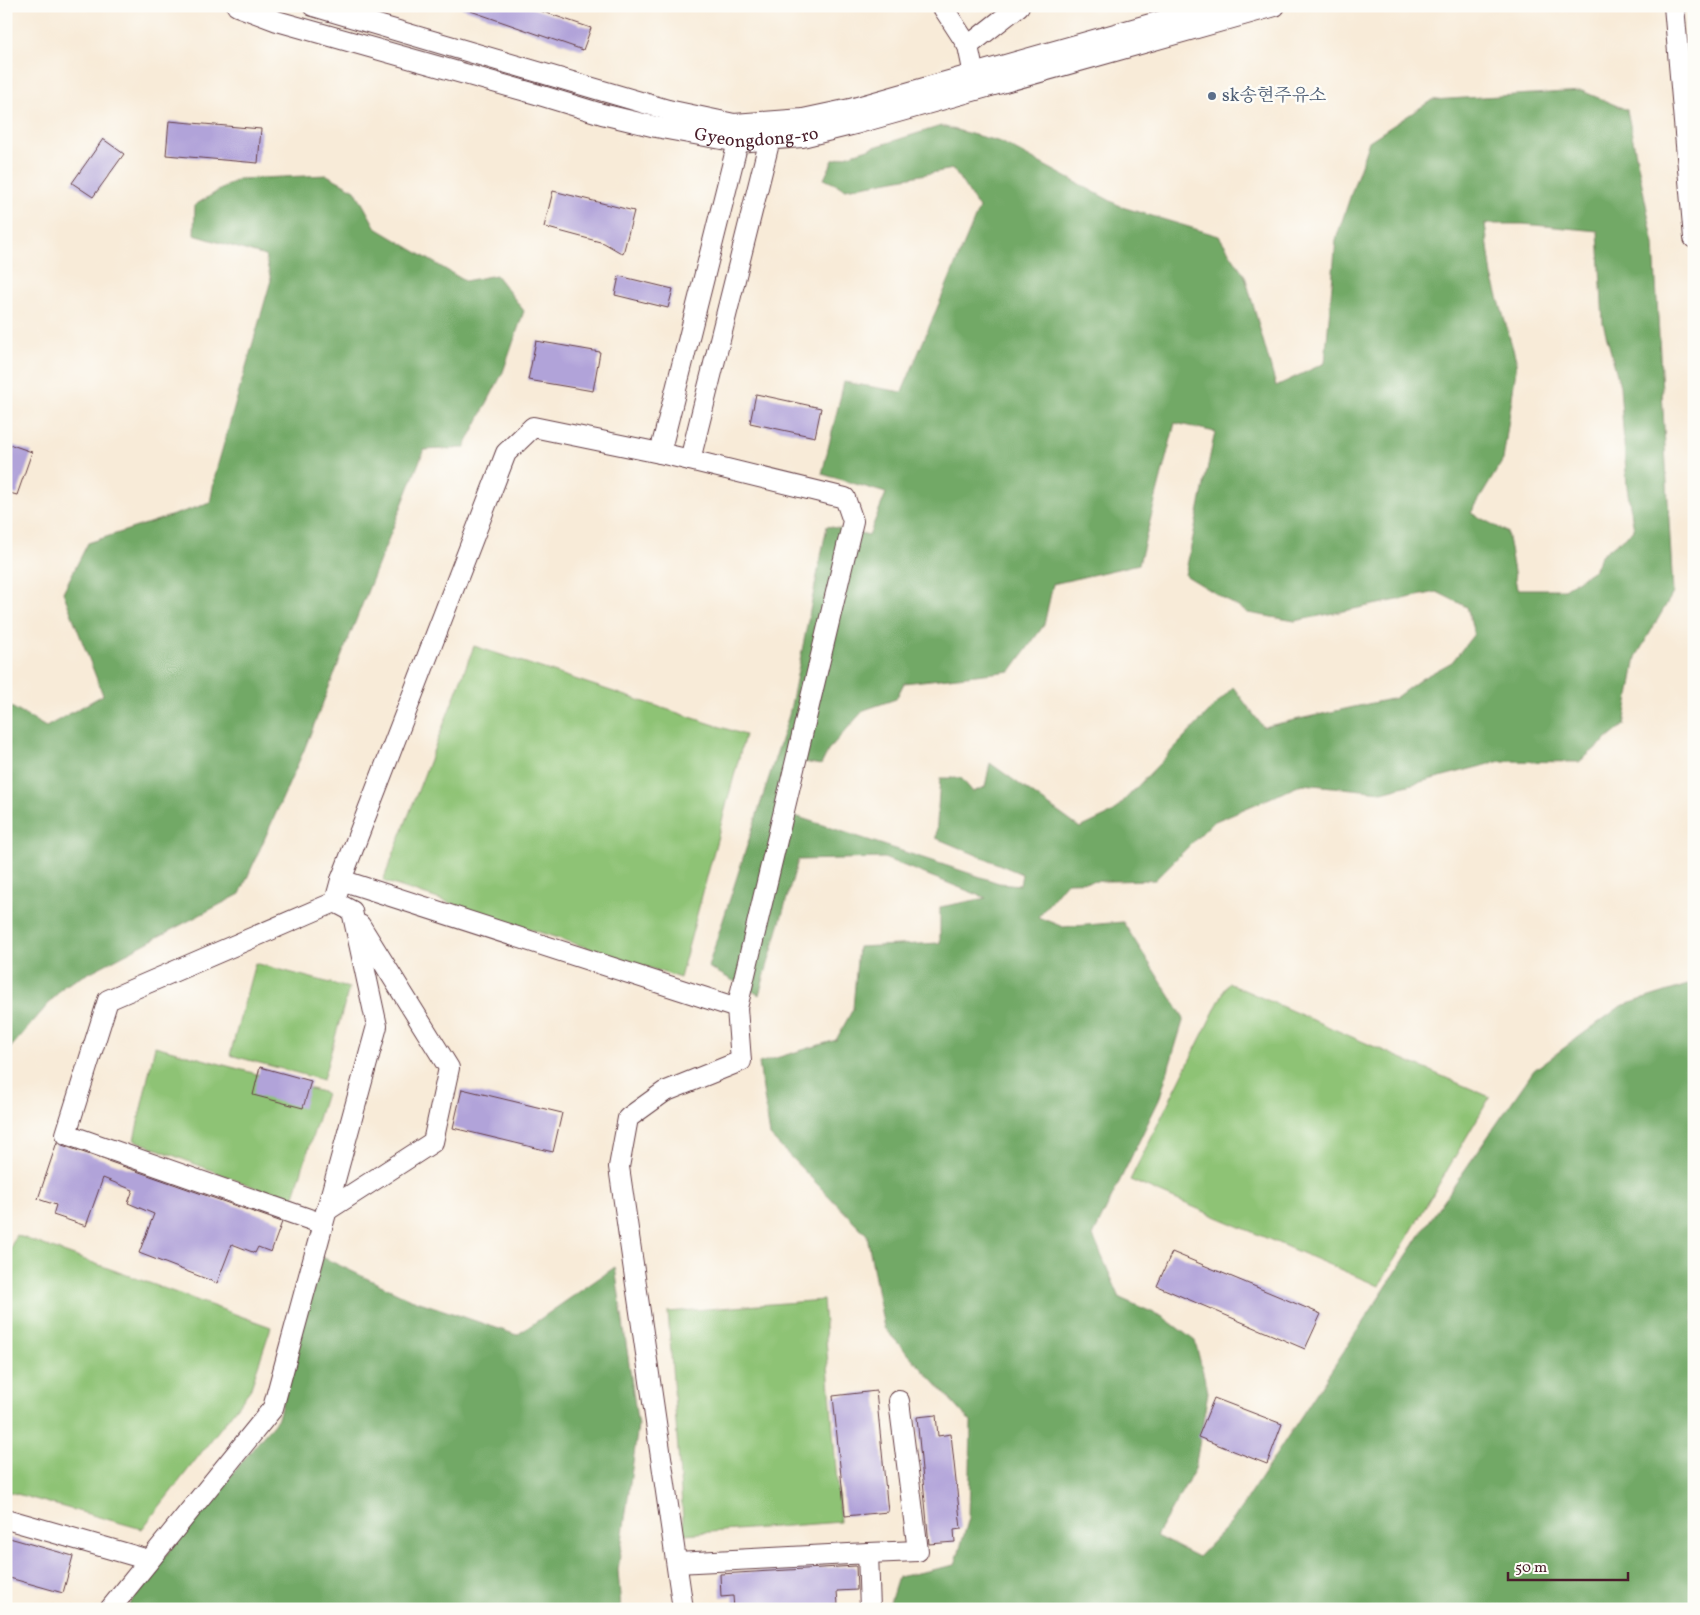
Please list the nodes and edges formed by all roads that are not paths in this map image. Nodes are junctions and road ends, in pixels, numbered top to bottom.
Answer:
1 (237, 6) edge
2 (313, 6) edge
3 (942, 6) edge
4 (1019, 6) edge
5 (1214, 6) edge
6 (1275, 6) edge
7 (1673, 10) edge
8 (968, 46) junction
9 (974, 75) junction
10 (770, 139) junction
11 (738, 142) junction
12 (1694, 238) edge
13 (660, 453) junction
14 (690, 460) junction
15 (341, 880) junction
16 (343, 907) junction
17 (737, 1008) junction
18 (324, 1218) junction
19 (899, 1401) dead end
20 (6, 1519) edge
21 (868, 1553) junction
22 (149, 1560) junction
23 (676, 1563) junction
24 (110, 1609) edge
25 (683, 1609) edge
26 (870, 1609) edge

1 - 11 street, Gyeongdong-ro
2 - 9 street, Gyeongdong-ro
3 - 8 street
4 - 8 street
5 - 9 street, Gyeongdong-ro
6 - 10 street, Gyeongdong-ro
7 - 12 street
8 - 9 street
10 - 11 street, Gyeongdong-ro
10 - 14 street
11 - 13 street
13 - 14 street
13 - 15 street
14 - 17 street
15 - 16 street
15 - 17 street
16 - 18 street
16 - 18 street
16 - 18 street
17 - 23 street
18 - 22 street
19 - 21 street
20 - 22 street
21 - 23 street
21 - 26 street
22 - 24 street
23 - 25 street

